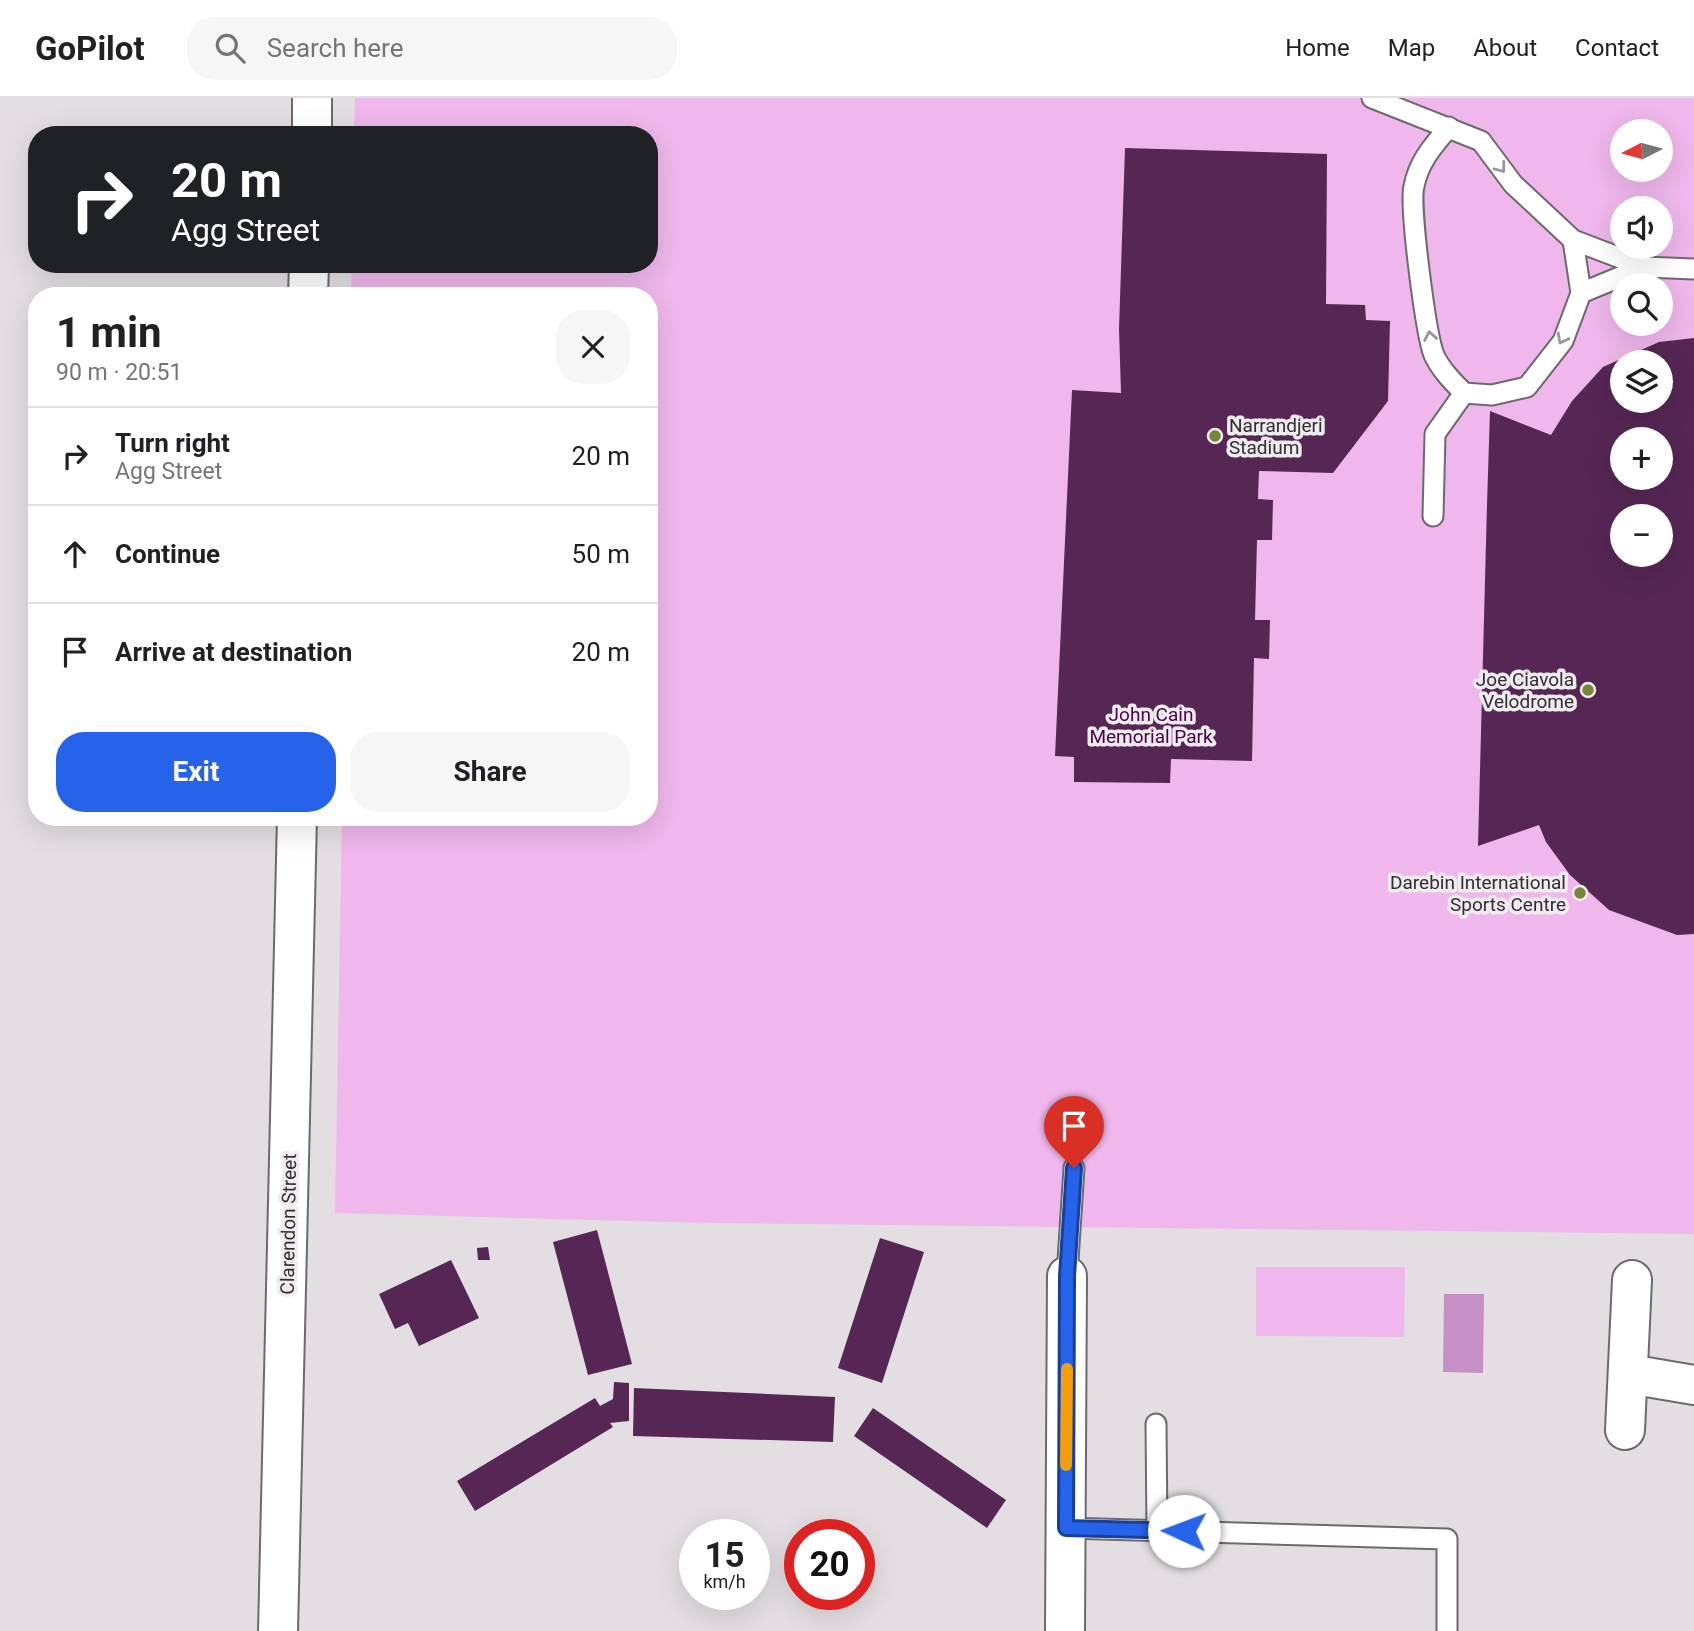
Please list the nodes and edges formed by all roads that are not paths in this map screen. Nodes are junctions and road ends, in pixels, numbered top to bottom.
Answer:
1 (312, 98) edge
2 (1372, 98) edge
3 (312, 126) edge
4 (1449, 127) junction
5 (1573, 240) junction
6 (1644, 267) junction
7 (1694, 269) edge
8 (1581, 293) junction
9 (1464, 393) junction
10 (1433, 516) dead end
11 (297, 826) edge
12 (1074, 1168) dead end
13 (1067, 1276) joint
14 (1632, 1280) dead end
15 (1629, 1374) junction
16 (1694, 1385) edge
17 (1156, 1424) dead end
18 (1625, 1430) dead end
19 (1066, 1528) junction
20 (1157, 1531) junction
21 (278, 1631) edge
22 (1065, 1631) edge
23 (1447, 1631) edge

1 - 3 street
2 - 4 lane
4 -> 5 lane
9 -> 4 lane
5 - 6 lane
5 - 8 lane
6 - 7 lane
6 - 8 lane
8 -> 9 lane
9 - 10 lane
11 - 21 street, Clarendon Street
12 - 13 lane
13 - 19 street
14 - 15 street
15 - 16 street
15 - 18 street
17 - 20 lane
19 - 20 lane
19 - 22 street
20 - 23 lane

